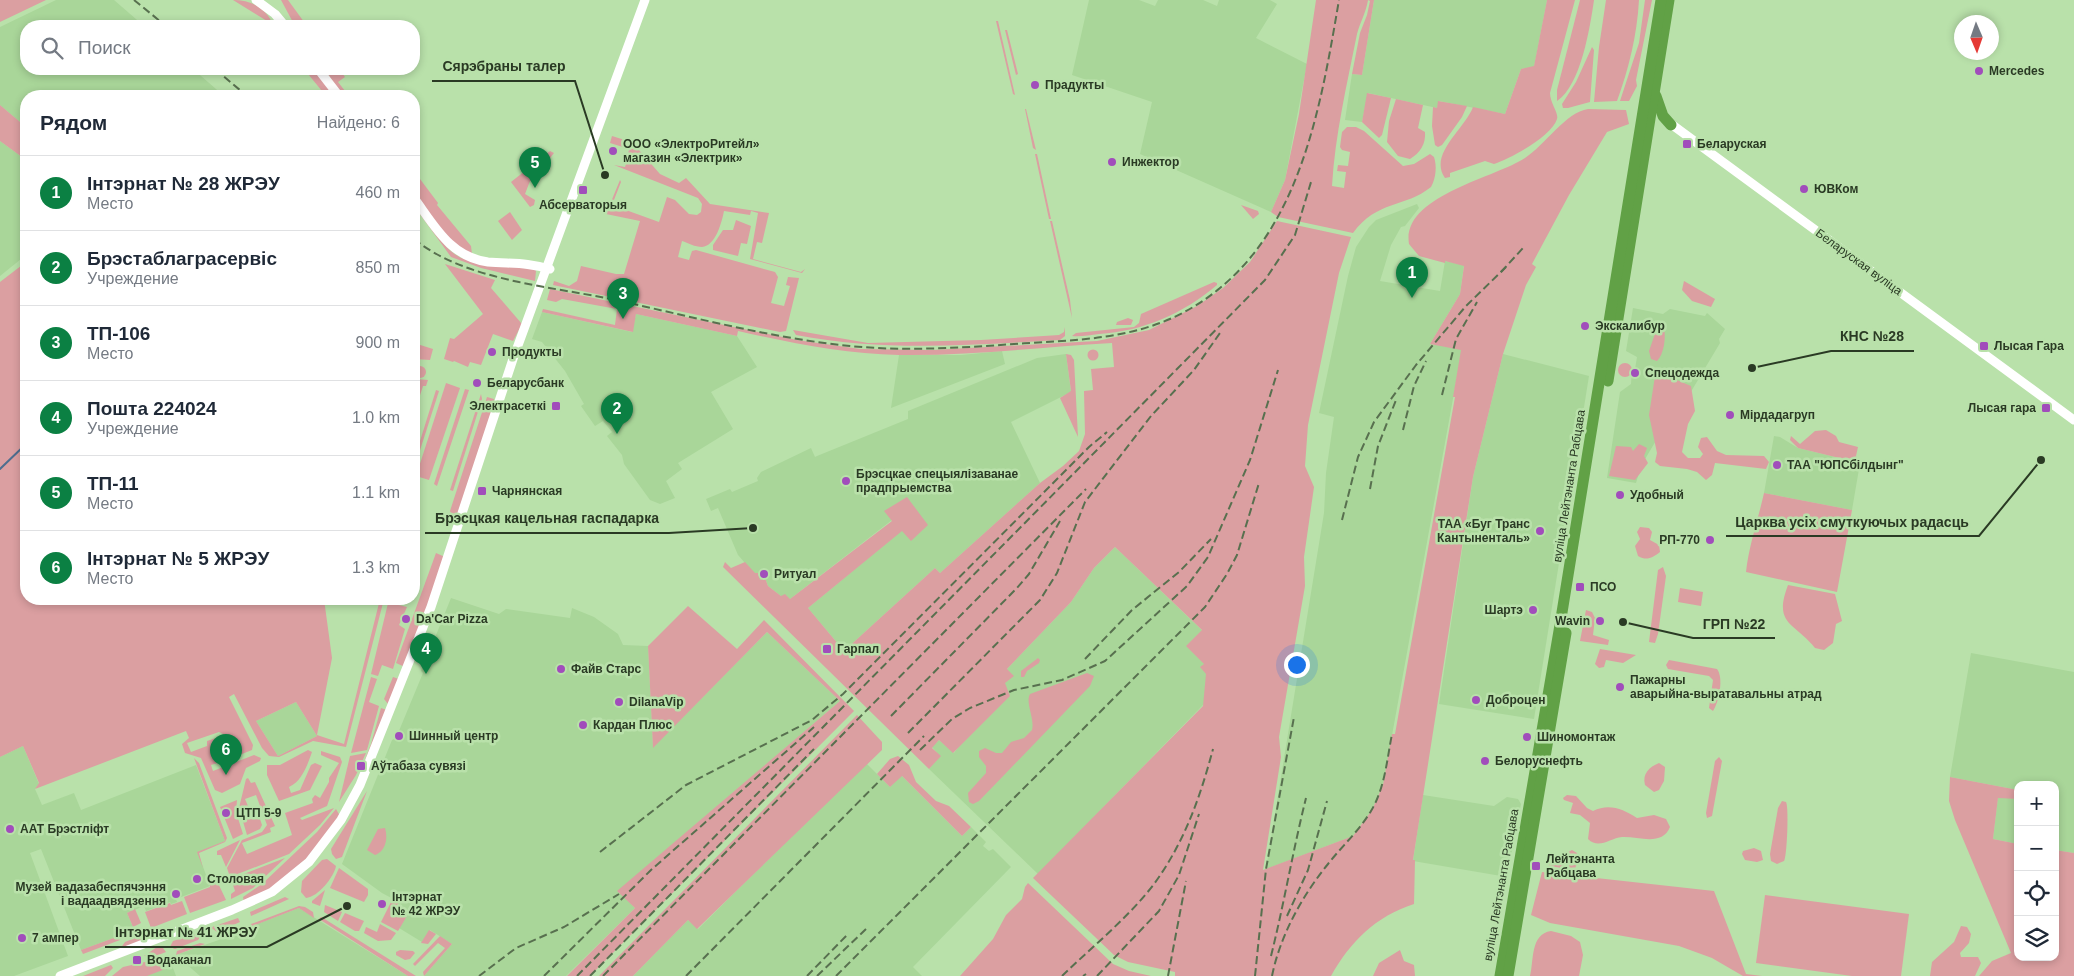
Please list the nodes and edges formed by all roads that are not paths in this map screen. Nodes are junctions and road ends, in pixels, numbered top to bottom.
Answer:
1 (256, 0) edge
2 (645, 0) edge
3 (1661, 0) edge
4 (1670, 0) edge
5 (280, 20) edge
6 (323, 75) edge
7 (334, 90) edge
8 (1655, 94) junction
9 (1648, 109) junction
10 (1671, 124) junction
11 (1648, 136) junction
12 (420, 206) edge
13 (547, 269) junction
14 (2074, 420) edge
15 (60, 976) edge
16 (71, 976) edge
17 (1500, 976) edge
18 (1508, 976) edge

1 - 5 main road
2 - 13 main road
3 - 9 highway, вуліца Лейтэнанта Рабцава
4 - 8 highway, вуліца Лейтэнанта Рабцава
6 - 7 main road
8 - 9 highway, вуліца Лейтэнанта Рабцава
8 - 10 highway
9 - 10 main road, Беларуская вуліца
9 - 11 highway, вуліца Лейтэнанта Рабцава
9 - 17 highway, вуліца Лейтэнанта Рабцава
10 - 11 highway
10 - 14 main road, Беларуская вуліца
11 - 18 highway, вуліца Лейтэнанта Рабцава
12 - 13 main road
13 - 15 main road
13 - 16 main road

